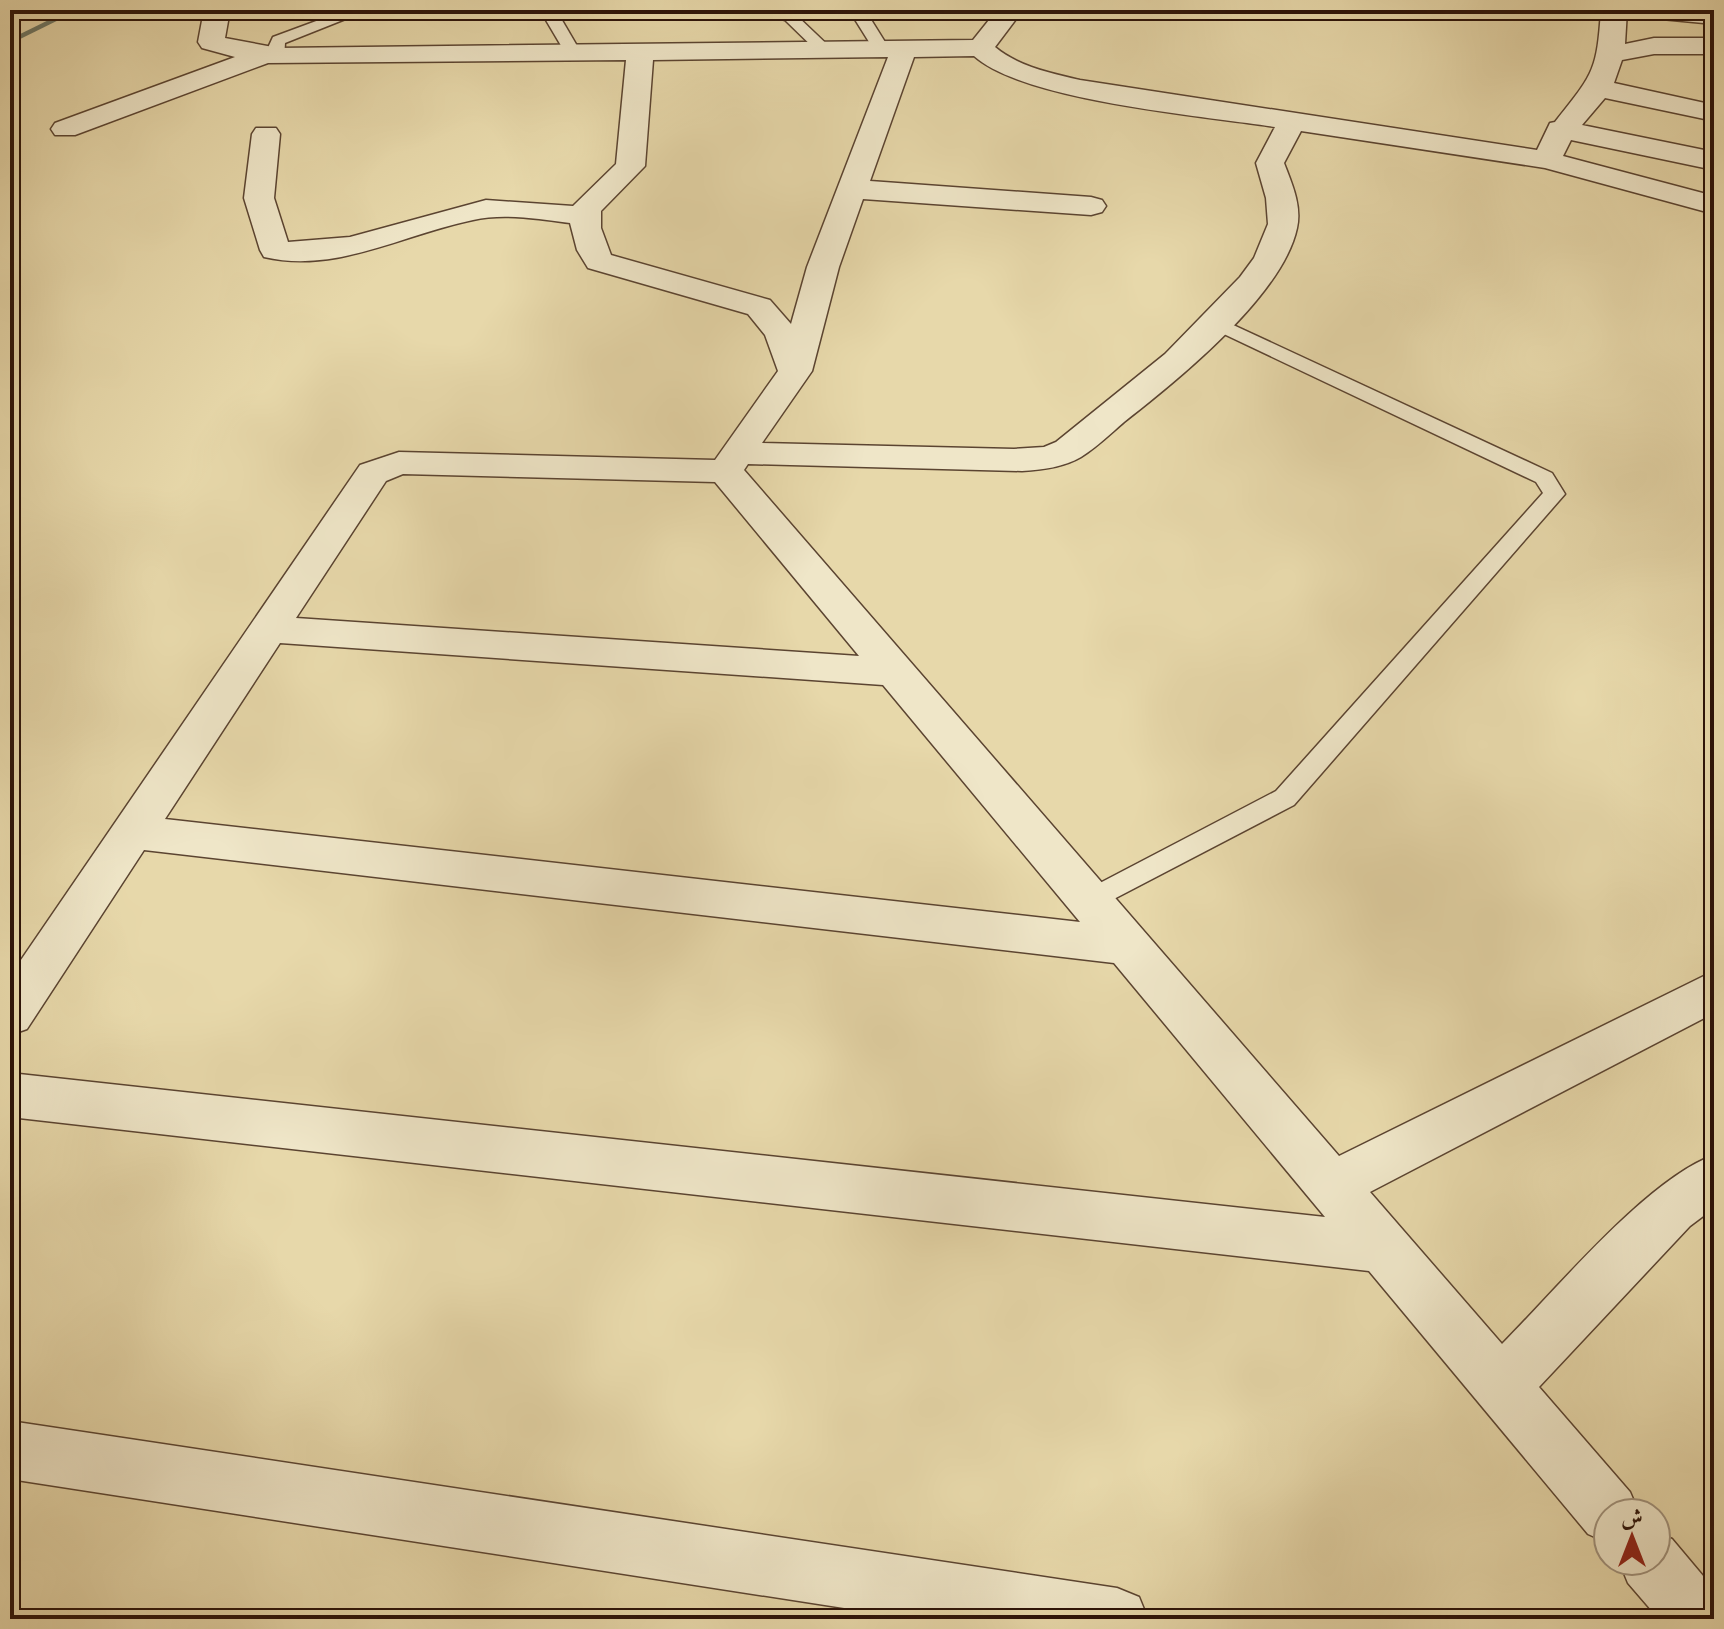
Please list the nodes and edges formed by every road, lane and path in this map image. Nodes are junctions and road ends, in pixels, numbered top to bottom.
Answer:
1 (217, 10) edge
2 (360, 10) edge
3 (548, 10) edge
4 (756, 10) edge
5 (857, 10) edge
6 (1010, 10) edge
7 (1614, 10) edge
8 (1651, 10) edge
9 (1714, 16) edge
10 (1714, 46) edge
11 (981, 48) junction
12 (893, 50) junction
13 (572, 51) junction
14 (640, 52) junction
15 (827, 52) junction
16 (273, 55) junction
17 (1610, 55) junction
18 (1714, 68) edge
19 (1598, 88) junction
20 (1714, 113) edge
21 (1293, 119) junction
22 (65, 129) dead end
23 (1560, 129) junction
24 (266, 134) dead end
25 (1547, 160) junction
26 (1714, 161) edge
27 (853, 189) junction
28 (1714, 205) edge
29 (1091, 206) dead end
30 (583, 216) junction
31 (1216, 323) junction
32 (795, 371) junction
33 (731, 462) junction
34 (268, 629) junction
35 (895, 672) junction
36 (133, 832) junction
37 (1087, 902) junction
38 (1127, 946) junction
39 (1714, 990) edge
40 (10, 1015) edge
41 (10, 1095) edge
42 (1714, 1178) edge
43 (1331, 1186) junction
44 (1383, 1248) junction
45 (1501, 1386) junction
46 (10, 1450) edge
47 (1595, 1497) edge
48 (1664, 1577) edge
49 (1117, 1619) edge
50 (1699, 1619) edge

1 - 16 street
2 - 16 lane
3 - 13 lane
4 - 15 lane
5 - 12 lane
6 - 11 street
7 - 17 street
8 - 9 street
10 - 17 street
11 - 12 street
11 - 21 street
12 - 15 street
12 - 27 street
13 - 14 street
13 - 16 street
14 - 15 street
14 - 30 street
16 - 22 street
17 - 18 street
17 - 19 street
19 - 20 street
19 - 23 street
21 - 25 street
21 - 31 street
23 - 25 street
23 - 26 street
24 - 30 street
25 - 28 street
27 - 29 street
27 - 32 street
30 - 32 street
31 - 33 street
31 - 37 lane
32 - 33 street
33 - 34 street
33 - 35 street
34 - 35 street
34 - 36 street
35 - 37 street
36 - 38 street
36 - 40 street
37 - 38 street
38 - 43 street
39 - 43 street
41 - 44 street
42 - 45 street
43 - 44 street
44 - 45 street
45 - 47 street
46 - 49 street
48 - 50 street

